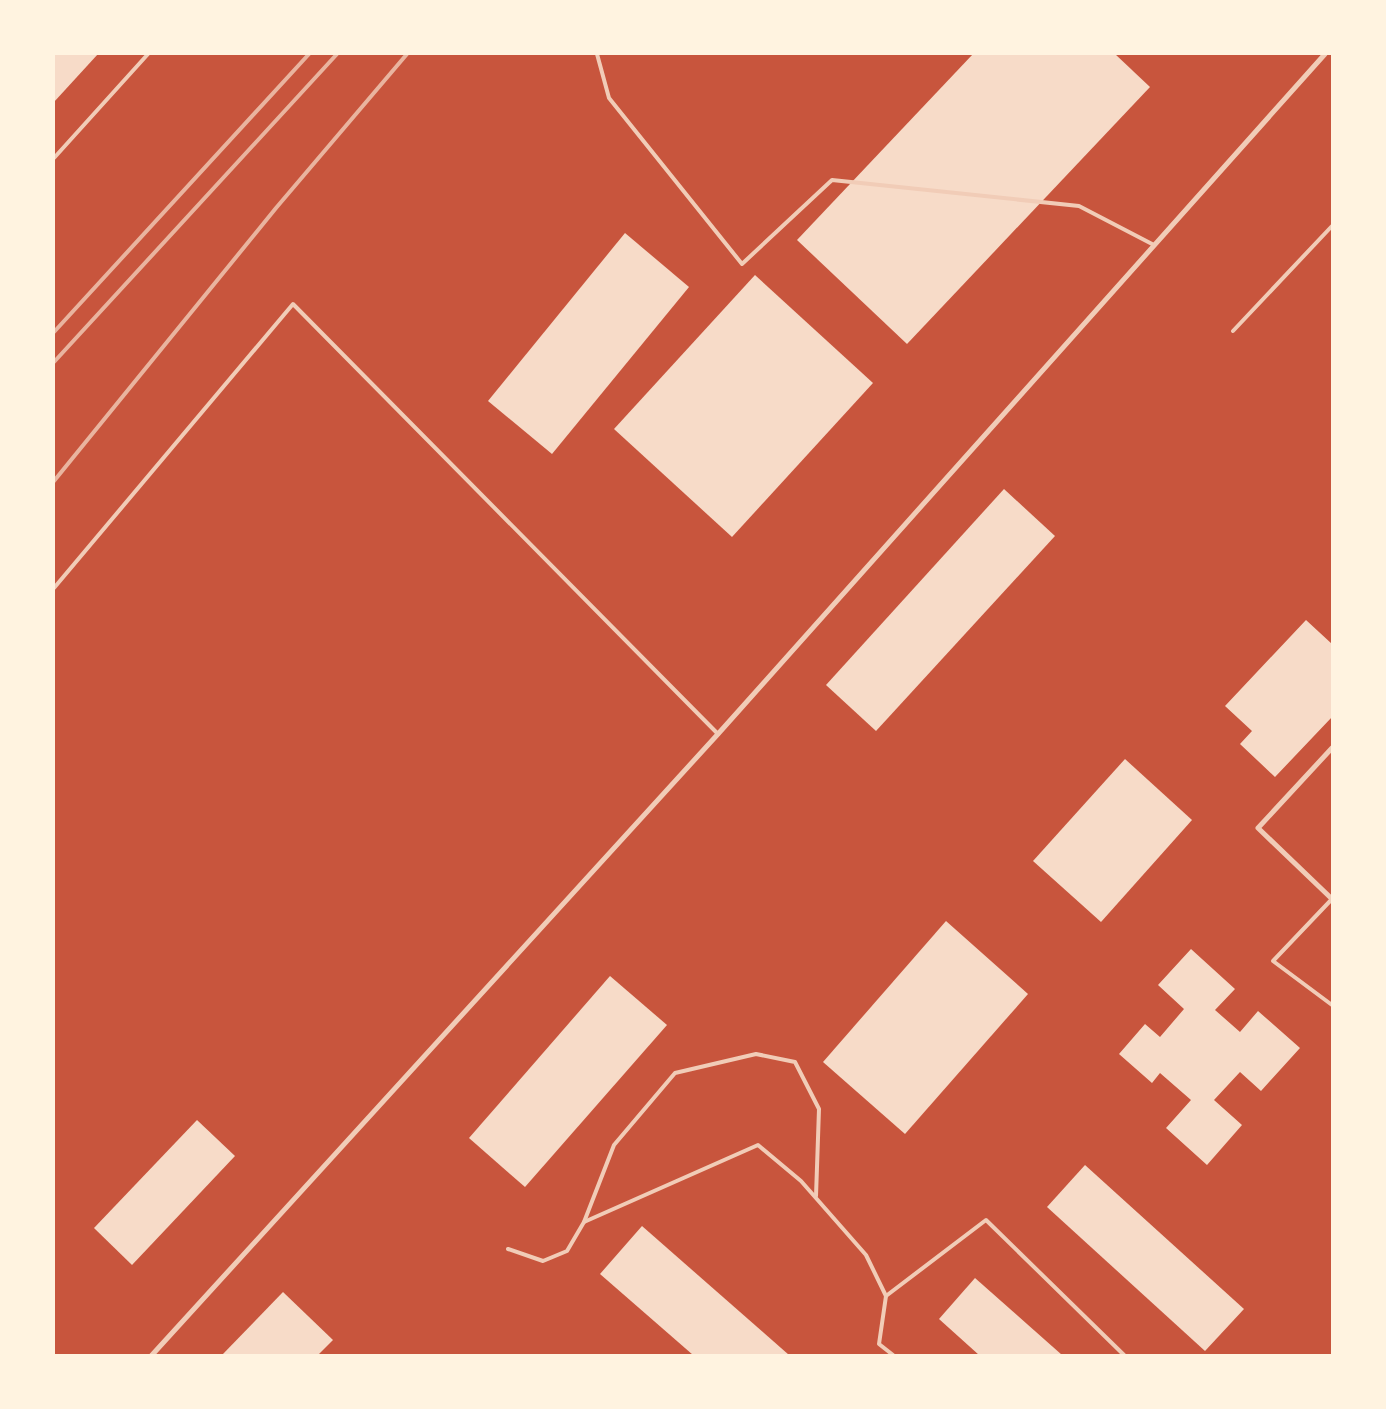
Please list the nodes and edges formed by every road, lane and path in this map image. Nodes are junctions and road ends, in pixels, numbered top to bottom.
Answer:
1 (148, 54) edge
2 (597, 54) edge
3 (1324, 54) edge
4 (54, 158) edge
5 (1332, 226) edge
6 (1154, 245) junction
7 (1233, 331) dead end
8 (54, 588) edge
9 (718, 734) junction
10 (1332, 748) edge
11 (1332, 899) edge
12 (1332, 1005) edge
13 (816, 1196) junction
14 (584, 1222) junction
15 (508, 1249) dead end
16 (886, 1296) junction
17 (152, 1355) edge
18 (893, 1355) edge
19 (1124, 1355) edge

1 - 4 lane
2 - 6 lane
3 - 6 street
5 - 7 lane
6 - 9 street
8 - 9 lane
9 - 17 street
10 - 11 street
11 - 12 lane
13 - 14 lane
13 - 14 lane
13 - 16 lane
14 - 15 lane
16 - 18 lane
16 - 19 lane

